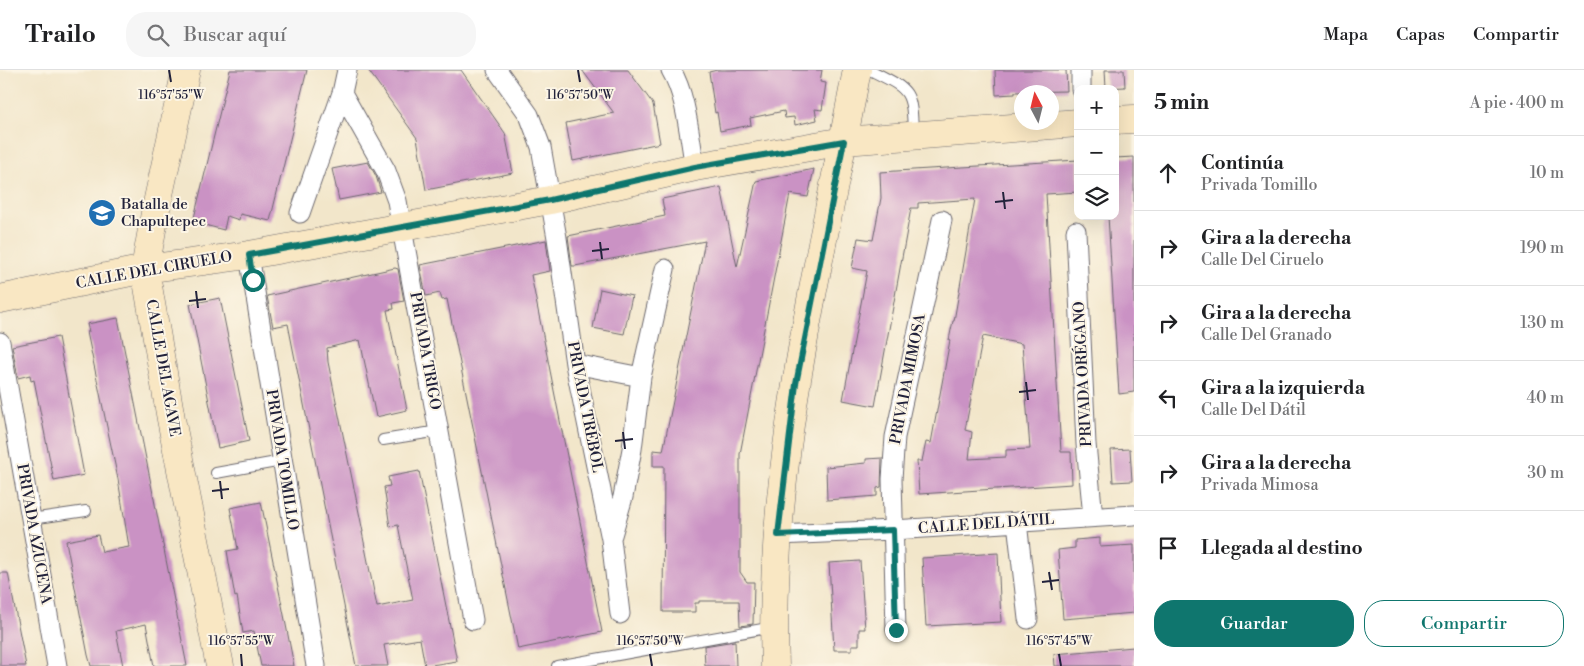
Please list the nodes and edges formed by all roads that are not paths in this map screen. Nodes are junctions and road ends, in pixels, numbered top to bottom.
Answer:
1 (186, 70) edge
2 (347, 70) edge
3 (498, 70) edge
4 (671, 70) edge
5 (857, 70) edge
6 (870, 70) edge
7 (1081, 70) edge
8 (1081, 85) edge
9 (342, 93) junction
10 (1134, 119) edge
11 (1119, 120) edge
12 (1074, 123) edge
13 (913, 136) junction
14 (844, 141) junction
15 (695, 167) junction
16 (550, 200) junction
17 (300, 213) dead end
18 (942, 220) dead end
19 (402, 227) junction
20 (1076, 231) dead end
21 (249, 255) junction
22 (145, 269) junction
23 (665, 269) dead end
24 (0, 299) edge
25 (0, 342) edge
26 (575, 364) junction
27 (641, 377) junction
28 (439, 431) junction
29 (383, 440) dead end
30 (282, 461) junction
31 (216, 473) dead end
32 (86, 511) dead end
33 (1134, 515) edge
34 (1093, 518) junction
35 (31, 519) junction
36 (1017, 522) junction
37 (893, 530) junction
38 (778, 535) junction
39 (611, 539) junction
40 (620, 614) dead end
41 (1028, 619) dead end
42 (473, 620) dead end
43 (774, 627) junction
44 (896, 630) dead end
45 (58, 666) edge
46 (220, 666) edge
47 (316, 666) edge
48 (557, 666) edge
49 (775, 666) edge

1 - 22 street, CALLE DEL AGAVE
2 - 9 street
3 - 16 street, PRIVADA TRÉBOL
4 - 15 street
5 - 14 street
6 - 13 lane
7 - 8 street
9 - 17 street
9 - 19 street, PRIVADA TRIGO
10 - 11 street
12 - 13 street, CALLE DEL CIRUELO
13 - 14 street, CALLE DEL CIRUELO
14 - 15 street, CALLE DEL CIRUELO
14 - 38 street
15 - 16 street, CALLE DEL CIRUELO
16 - 19 street, CALLE DEL CIRUELO
16 - 26 street, PRIVADA TRÉBOL
18 - 37 street, PRIVADA MIMOSA
19 - 21 street, CALLE DEL CIRUELO
19 - 28 street, PRIVADA TRIGO
20 - 34 street, PRIVADA ORÉGANO
21 - 22 street, CALLE DEL CIRUELO
21 - 30 street, PRIVADA TOMILLO
22 - 24 street, CALLE DEL CIRUELO
22 - 46 street, CALLE DEL AGAVE
23 - 27 street
25 - 35 street, PRIVADA AZUCENA
26 - 27 street
26 - 39 street, PRIVADA TRÉBOL
27 - 39 street
28 - 29 lane
28 - 42 street, PRIVADA TRIGO
30 - 31 lane
30 - 47 street, PRIVADA TOMILLO
32 - 35 lane
33 - 34 street, CALLE DEL DÁTIL
34 - 36 street, CALLE DEL DÁTIL
35 - 45 street, PRIVADA AZUCENA
36 - 37 street, CALLE DEL DÁTIL
36 - 41 street
37 - 38 street, CALLE DEL DÁTIL
37 - 44 street, PRIVADA MIMOSA
38 - 43 street
39 - 40 street, PRIVADA TRÉBOL
43 - 48 lane
43 - 49 street

